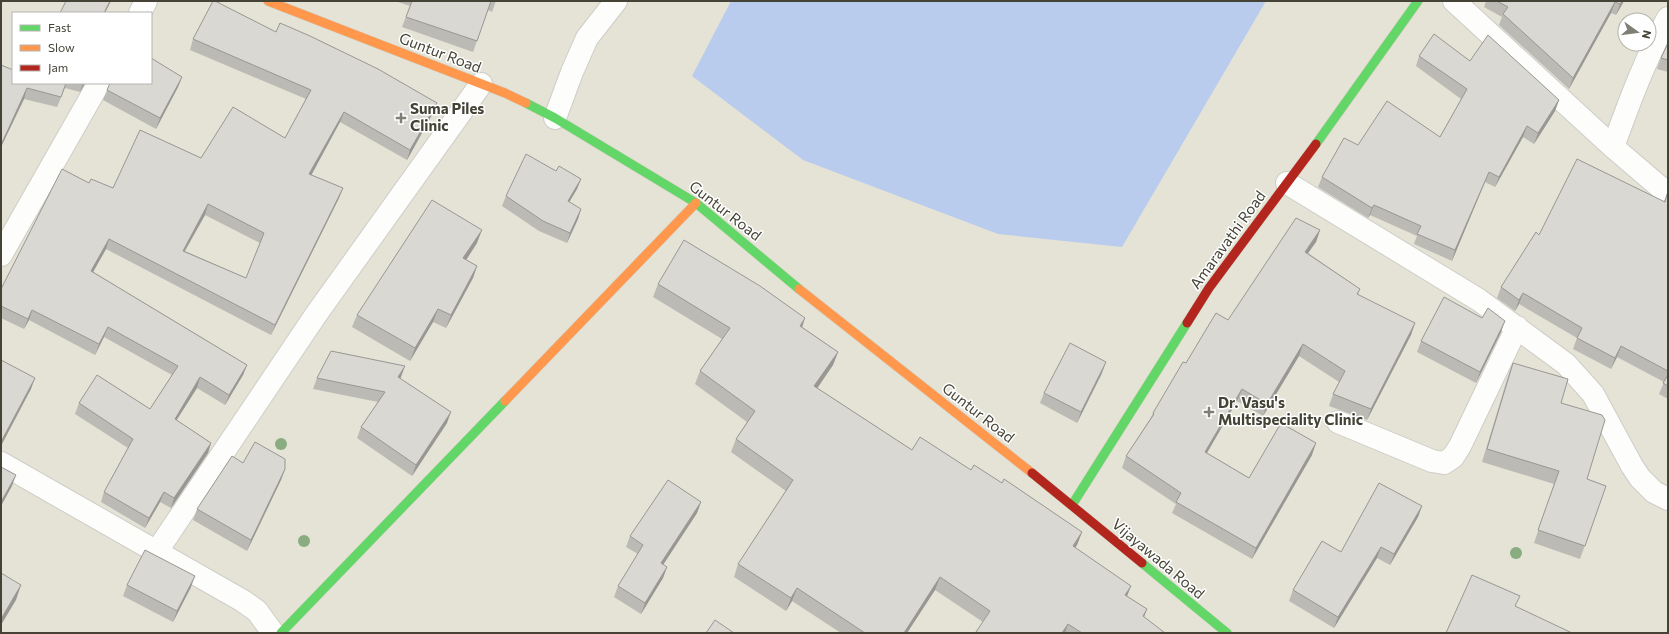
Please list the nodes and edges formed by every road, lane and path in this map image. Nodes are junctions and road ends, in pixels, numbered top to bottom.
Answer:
1 (146, 1) edge
2 (268, 1) edge
3 (616, 1) edge
4 (1418, 1) edge
5 (1454, 1) edge
6 (140, 12) edge
7 (1668, 18) edge
8 (99, 84) edge
9 (480, 84) junction
10 (555, 118) junction
11 (1613, 147) junction
12 (1287, 183) junction
13 (1668, 194) edge
14 (696, 203) junction
15 (1, 255) edge
16 (1517, 328) junction
17 (1338, 422) dead end
18 (1, 463) edge
19 (1668, 499) edge
20 (1072, 505) junction
21 (157, 551) junction
22 (272, 633) edge
23 (282, 633) edge
24 (1227, 633) edge

1 - 6 street
2 - 9 main road, Guntur Road
3 - 10 street
4 - 12 main road, Amaravathi Road
5 - 11 street
7 - 11 street
8 - 15 street
9 - 10 main road, Guntur Road
9 - 21 street
10 - 14 main road, Guntur Road
11 - 13 street
12 - 16 street
12 - 20 main road, Amaravathi Road
14 - 20 main road, Guntur Road
14 - 23 main road
16 - 17 street
16 - 19 street
18 - 21 street
20 - 24 main road, Vijayawada Road
21 - 22 street

